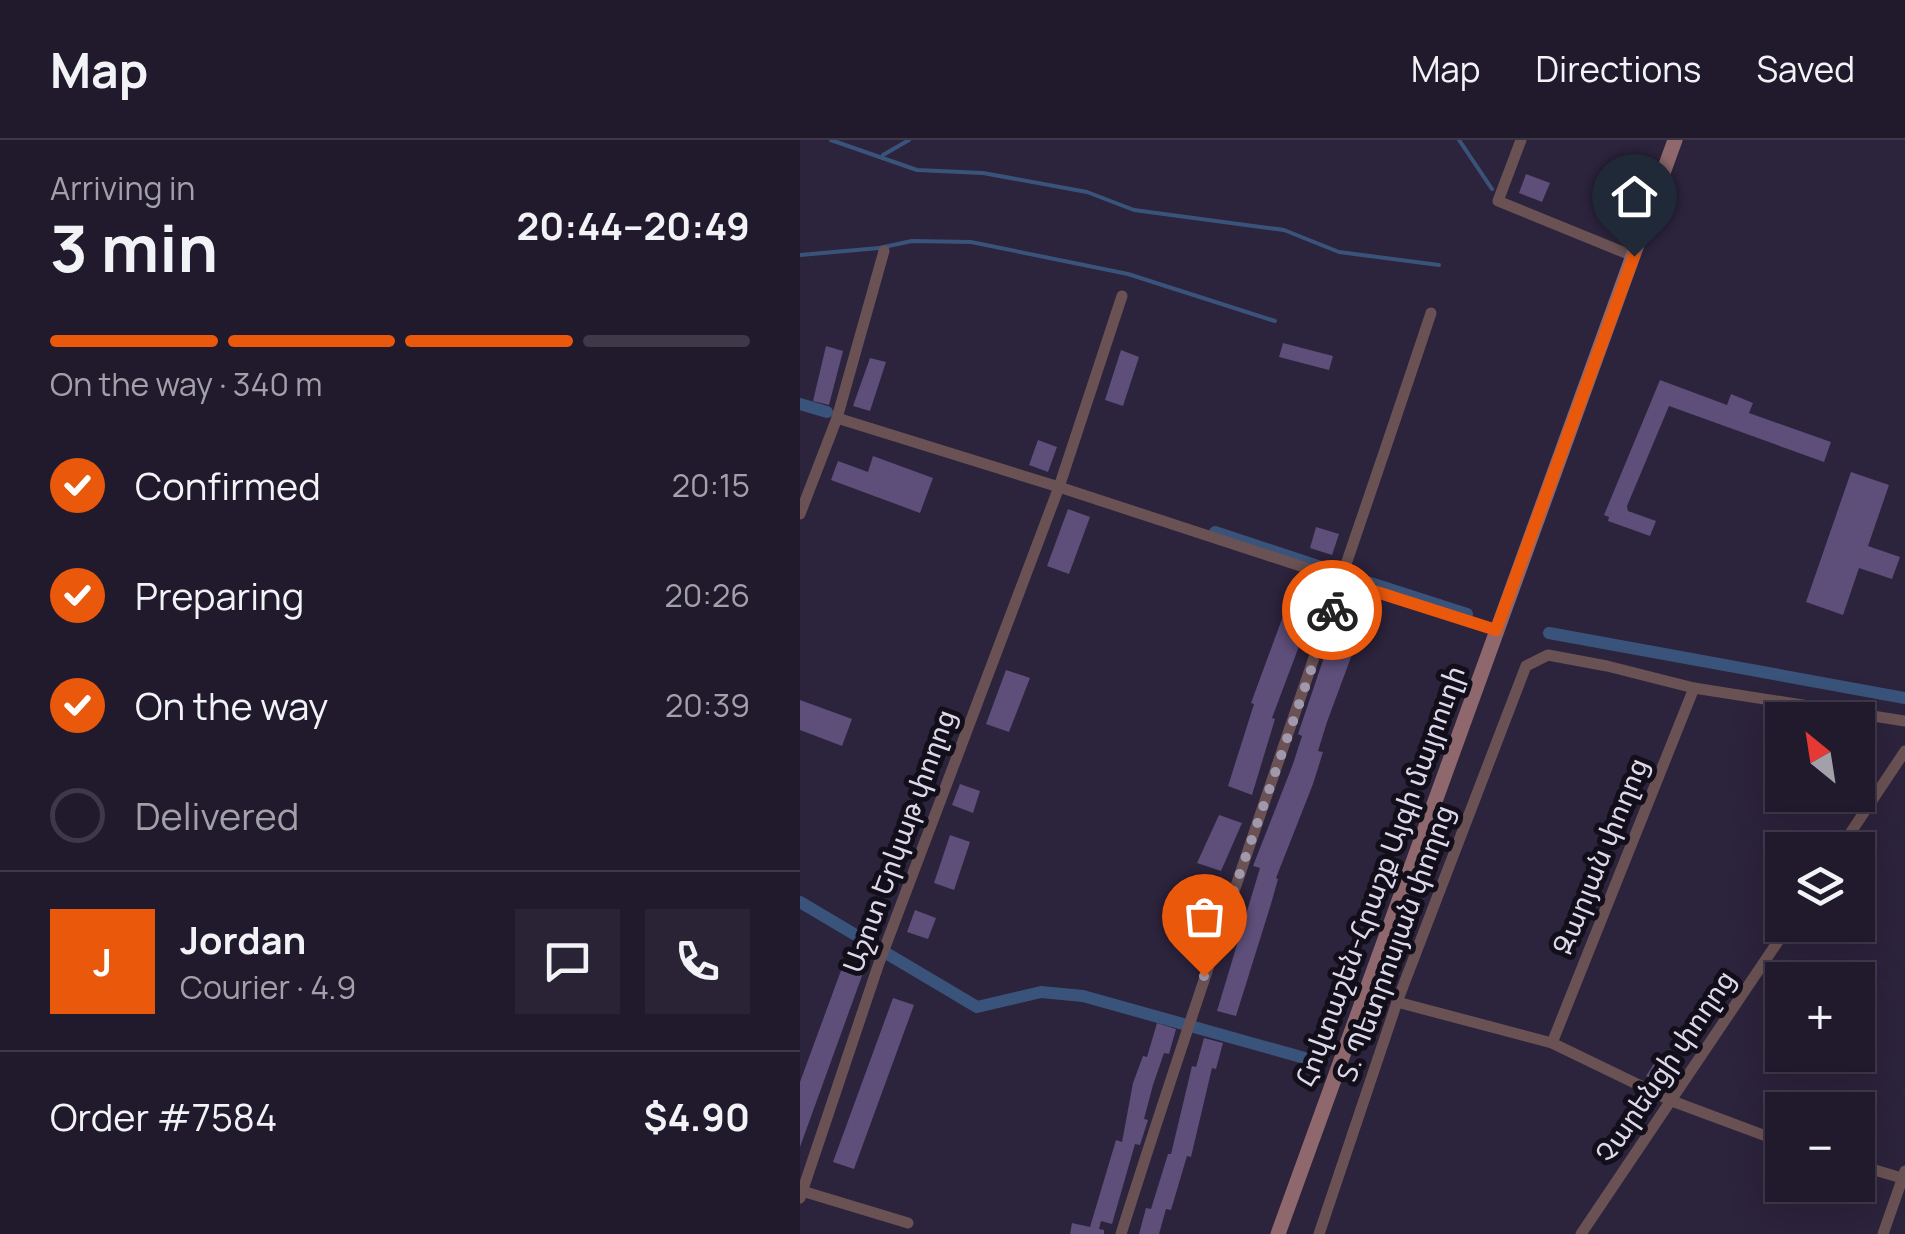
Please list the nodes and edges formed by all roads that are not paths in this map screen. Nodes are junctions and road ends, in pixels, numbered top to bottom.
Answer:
1 (1521, 140) edge
2 (1675, 140) edge
3 (884, 251) dead end
4 (1634, 256) junction
5 (1122, 296) dead end
6 (1432, 313) dead end
7 (837, 418) junction
8 (1059, 487) junction
9 (800, 514) edge
10 (1342, 581) junction
11 (1496, 630) junction
12 (1694, 688) junction
13 (1905, 721) edge
14 (1905, 751) edge
15 (1851, 832) edge
16 (1778, 942) edge
17 (1398, 1002) junction
18 (1552, 1043) junction
19 (1672, 1101) junction
20 (1765, 1136) edge
21 (1875, 1169) edge
22 (1904, 1176) edge
23 (801, 1195) edge
24 (908, 1223) dead end
25 (1121, 1234) edge
26 (1278, 1234) edge
27 (1319, 1234) edge
28 (1582, 1234) edge
29 (1883, 1234) edge

1 - 4 street
2 - 4 street, Հովտաշեն-Հրաշք Այգի մայրուղի
3 - 7 street
4 - 11 street, Հովտաշեն-Հրաշք Այգի մայրուղի
5 - 8 street
6 - 10 street
7 - 8 street
7 - 9 street
8 - 10 street
8 - 23 street, Աշոտ Երկաթ փողոց
10 - 11 street
10 - 25 street
11 - 26 street, Հովտաշեն-Հրաշք Այգի մայրուղի
12 - 13 street, Տ. Պետրոսյան փողոց
12 - 17 street, Տ. Պետրոսյան փողոց
12 - 18 street, Զարյան փողոց
14 - 15 street
16 - 19 street, Չարենցի փողոց
17 - 18 street
17 - 27 street, Տ. Պետրոսյան փողոց
18 - 19 street
19 - 20 street
19 - 28 street, Չարենցի փողոց
21 - 22 street
22 - 29 street
23 - 24 street

